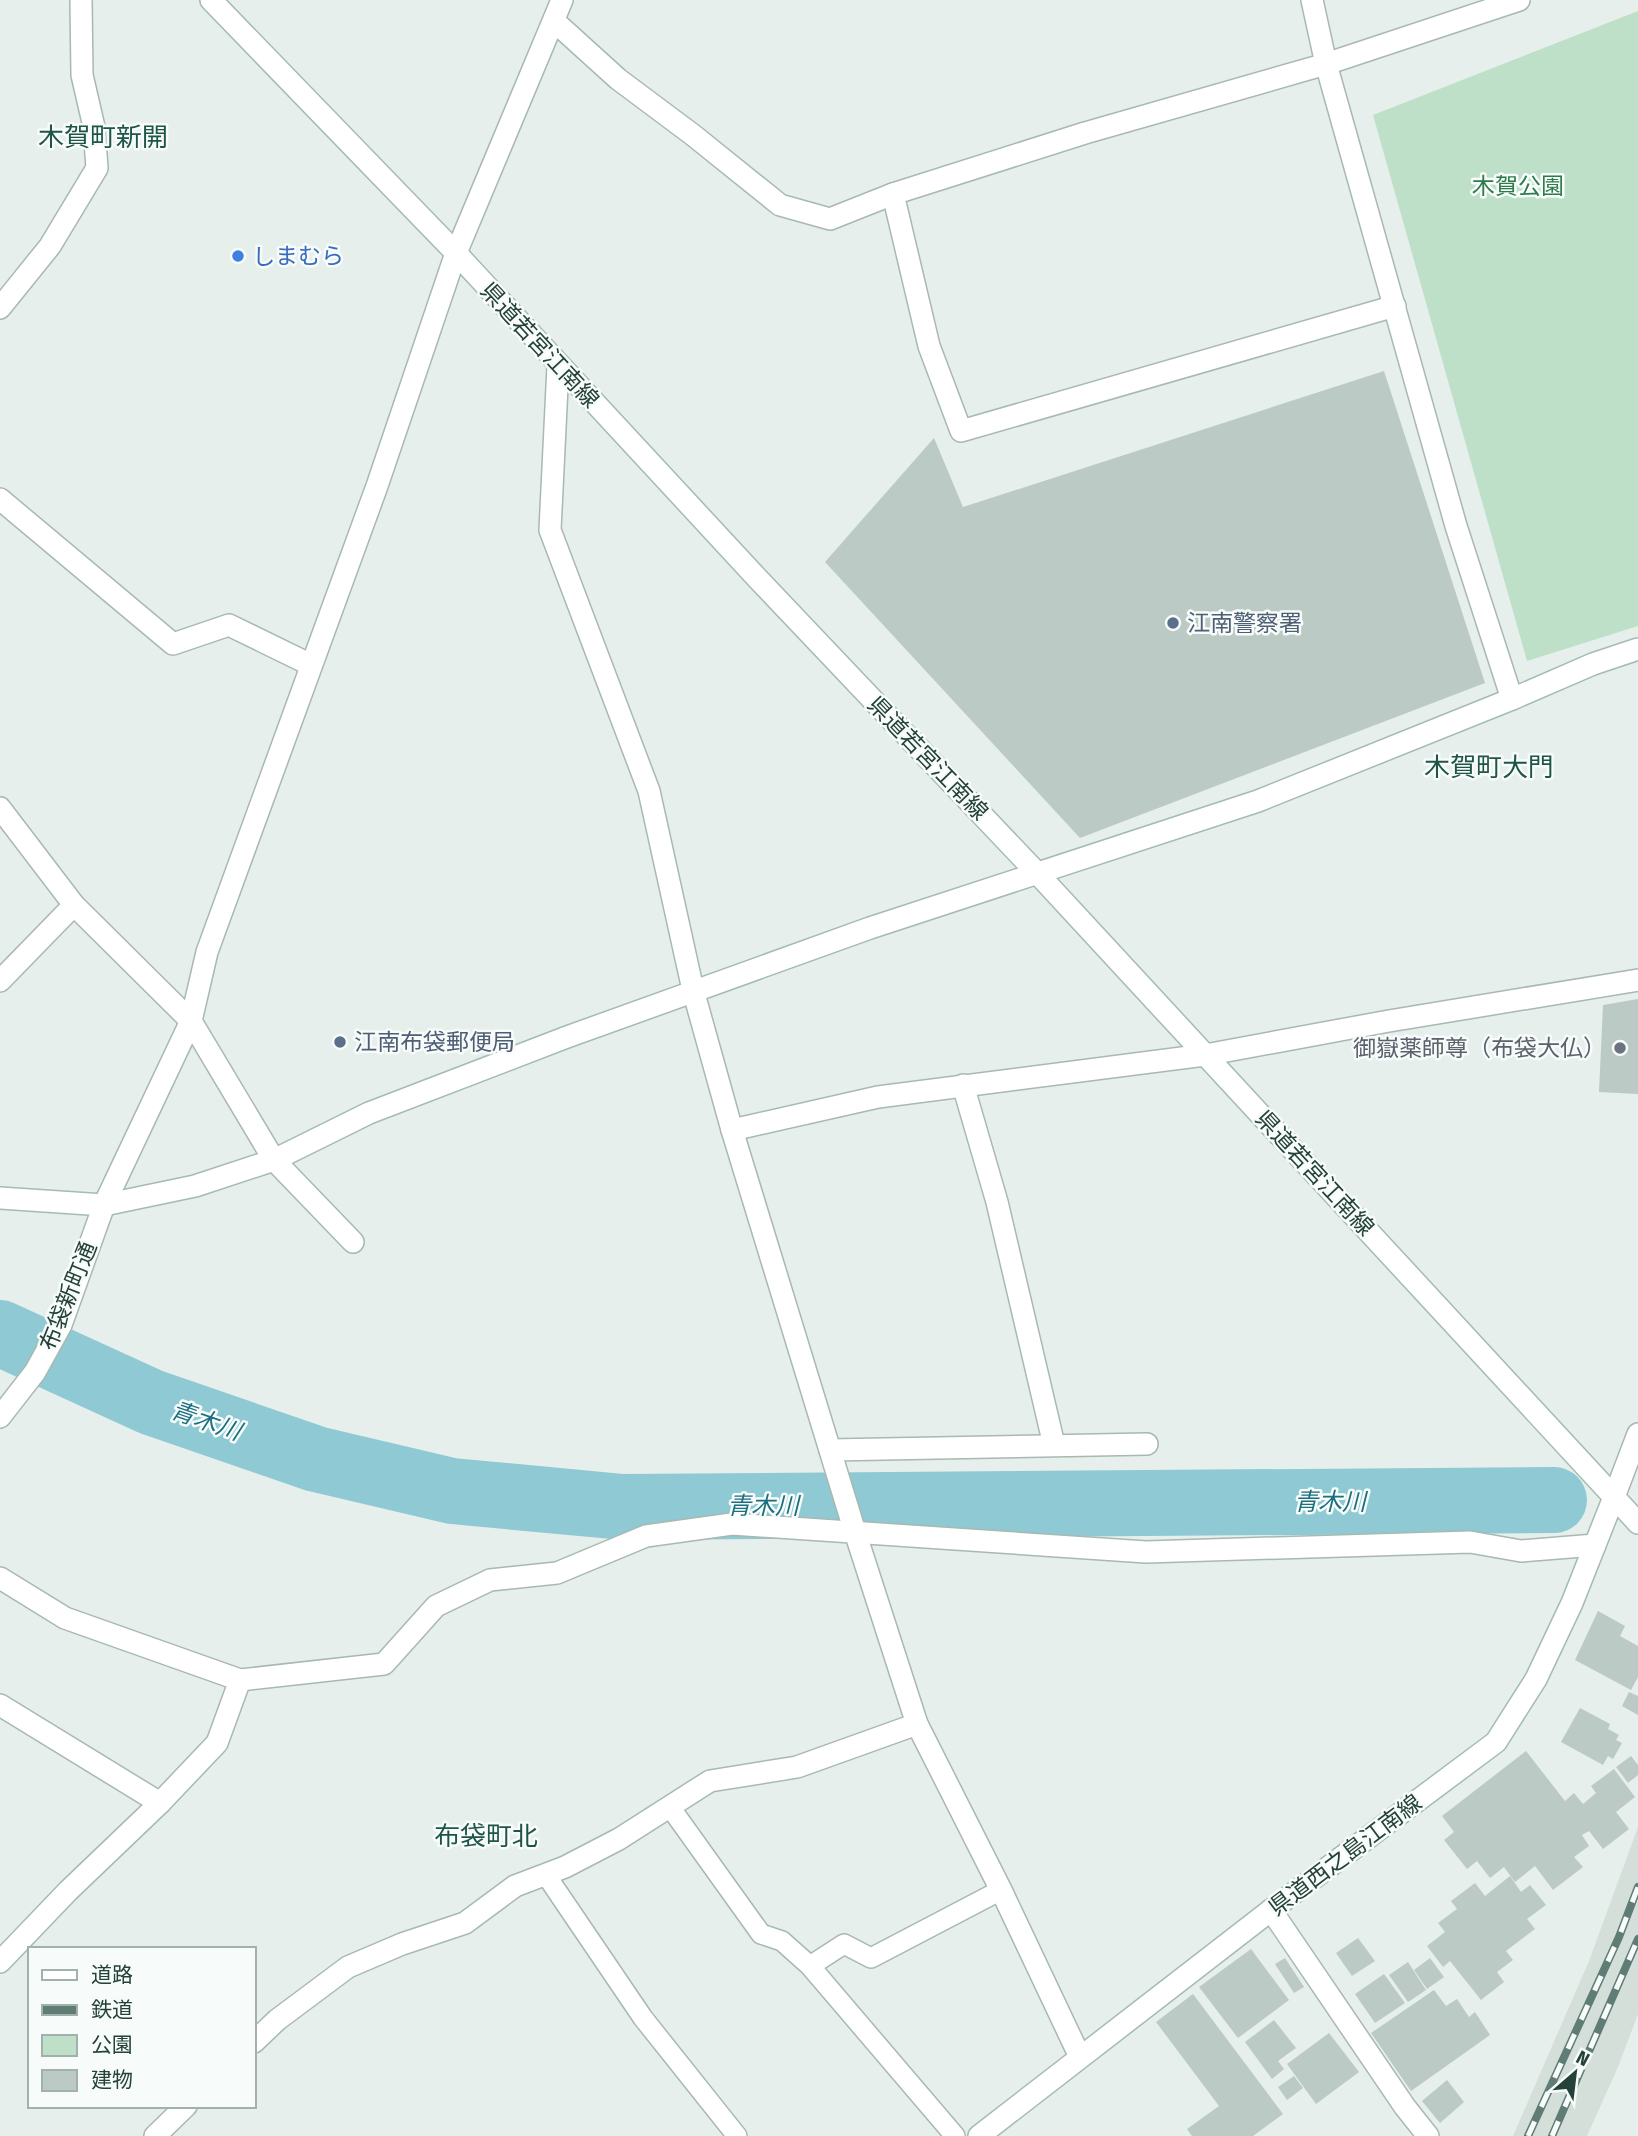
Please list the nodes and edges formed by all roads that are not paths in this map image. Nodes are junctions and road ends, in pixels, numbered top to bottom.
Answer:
1 (81, 0) edge
2 (211, 0) edge
3 (562, 0) edge
4 (1312, 0) edge
5 (1519, 0) edge
6 (554, 21) junction
7 (1326, 64) junction
8 (893, 194) junction
9 (456, 253) junction
10 (1395, 306) junction
11 (0, 308) edge
12 (558, 366) junction
13 (0, 499) edge
14 (1638, 649) edge
15 (311, 665) junction
16 (1512, 699) junction
17 (0, 808) edge
18 (1038, 874) junction
19 (74, 905) junction
20 (1638, 980) edge
21 (0, 981) edge
22 (693, 990) junction
23 (191, 1021) junction
24 (1205, 1055) junction
25 (962, 1085) junction
26 (732, 1130) junction
27 (274, 1160) junction
28 (0, 1198) edge
29 (104, 1205) junction
30 (353, 1242) dead end
31 (0, 1417) edge
32 (1638, 1434) edge
33 (1147, 1444) dead end
34 (1054, 1445) junction
35 (830, 1450) junction
36 (1614, 1497) junction
37 (1638, 1523) edge
38 (854, 1528) junction
39 (1595, 1545) junction
40 (0, 1577) edge
41 (240, 1680) junction
42 (0, 1704) edge
43 (917, 1724) junction
44 (160, 1803) junction
45 (670, 1807) junction
46 (545, 1875) junction
47 (1001, 1890) junction
48 (1271, 1910) junction
49 (0, 1962) edge
50 (810, 1966) junction
51 (256, 2040) edge
52 (1080, 2057) junction
53 (184, 2108) edge
54 (155, 2136) edge
55 (737, 2136) edge
56 (955, 2136) edge
57 (979, 2136) edge
58 (1429, 2136) edge

1 - 11 street
2 - 9 street, 県道若宮江南線
3 - 6 street, 布袋新町通
4 - 7 street
5 - 7 street
6 - 8 street
6 - 9 street, 布袋新町通
7 - 8 street
7 - 10 street
8 - 10 street
9 - 12 street, 県道若宮江南線
9 - 15 street, 布袋新町通
10 - 16 street
12 - 18 street, 県道若宮江南線
12 - 22 street
13 - 15 street
14 - 16 street
15 - 23 street, 布袋新町通
16 - 18 street
17 - 19 street
18 - 22 street
18 - 24 street, 県道若宮江南線
19 - 21 street
19 - 23 street
20 - 24 street
22 - 26 street
22 - 27 street
23 - 27 street
23 - 29 street, 布袋新町通
24 - 25 street
24 - 36 street, 県道若宮江南線
25 - 26 street
25 - 34 street
26 - 35 street
27 - 29 street
27 - 30 street
28 - 29 street
29 - 31 street, 布袋新町通
32 - 36 street, 県道西之島江南線
33 - 34 street
34 - 35 street
35 - 38 street
36 - 37 street, 県道若宮江南線
36 - 39 street, 県道西之島江南線
38 - 39 street
38 - 41 street
38 - 43 street
39 - 48 street, 県道西之島江南線
40 - 41 street
41 - 44 street
42 - 44 street
43 - 45 street
43 - 47 street
44 - 49 street
45 - 46 street
45 - 50 lane
46 - 51 street
46 - 55 lane
47 - 50 lane
47 - 52 street
48 - 52 street, 県道西之島江南線
48 - 58 street
50 - 56 lane
52 - 57 street, 県道西之島江南線
53 - 54 street

